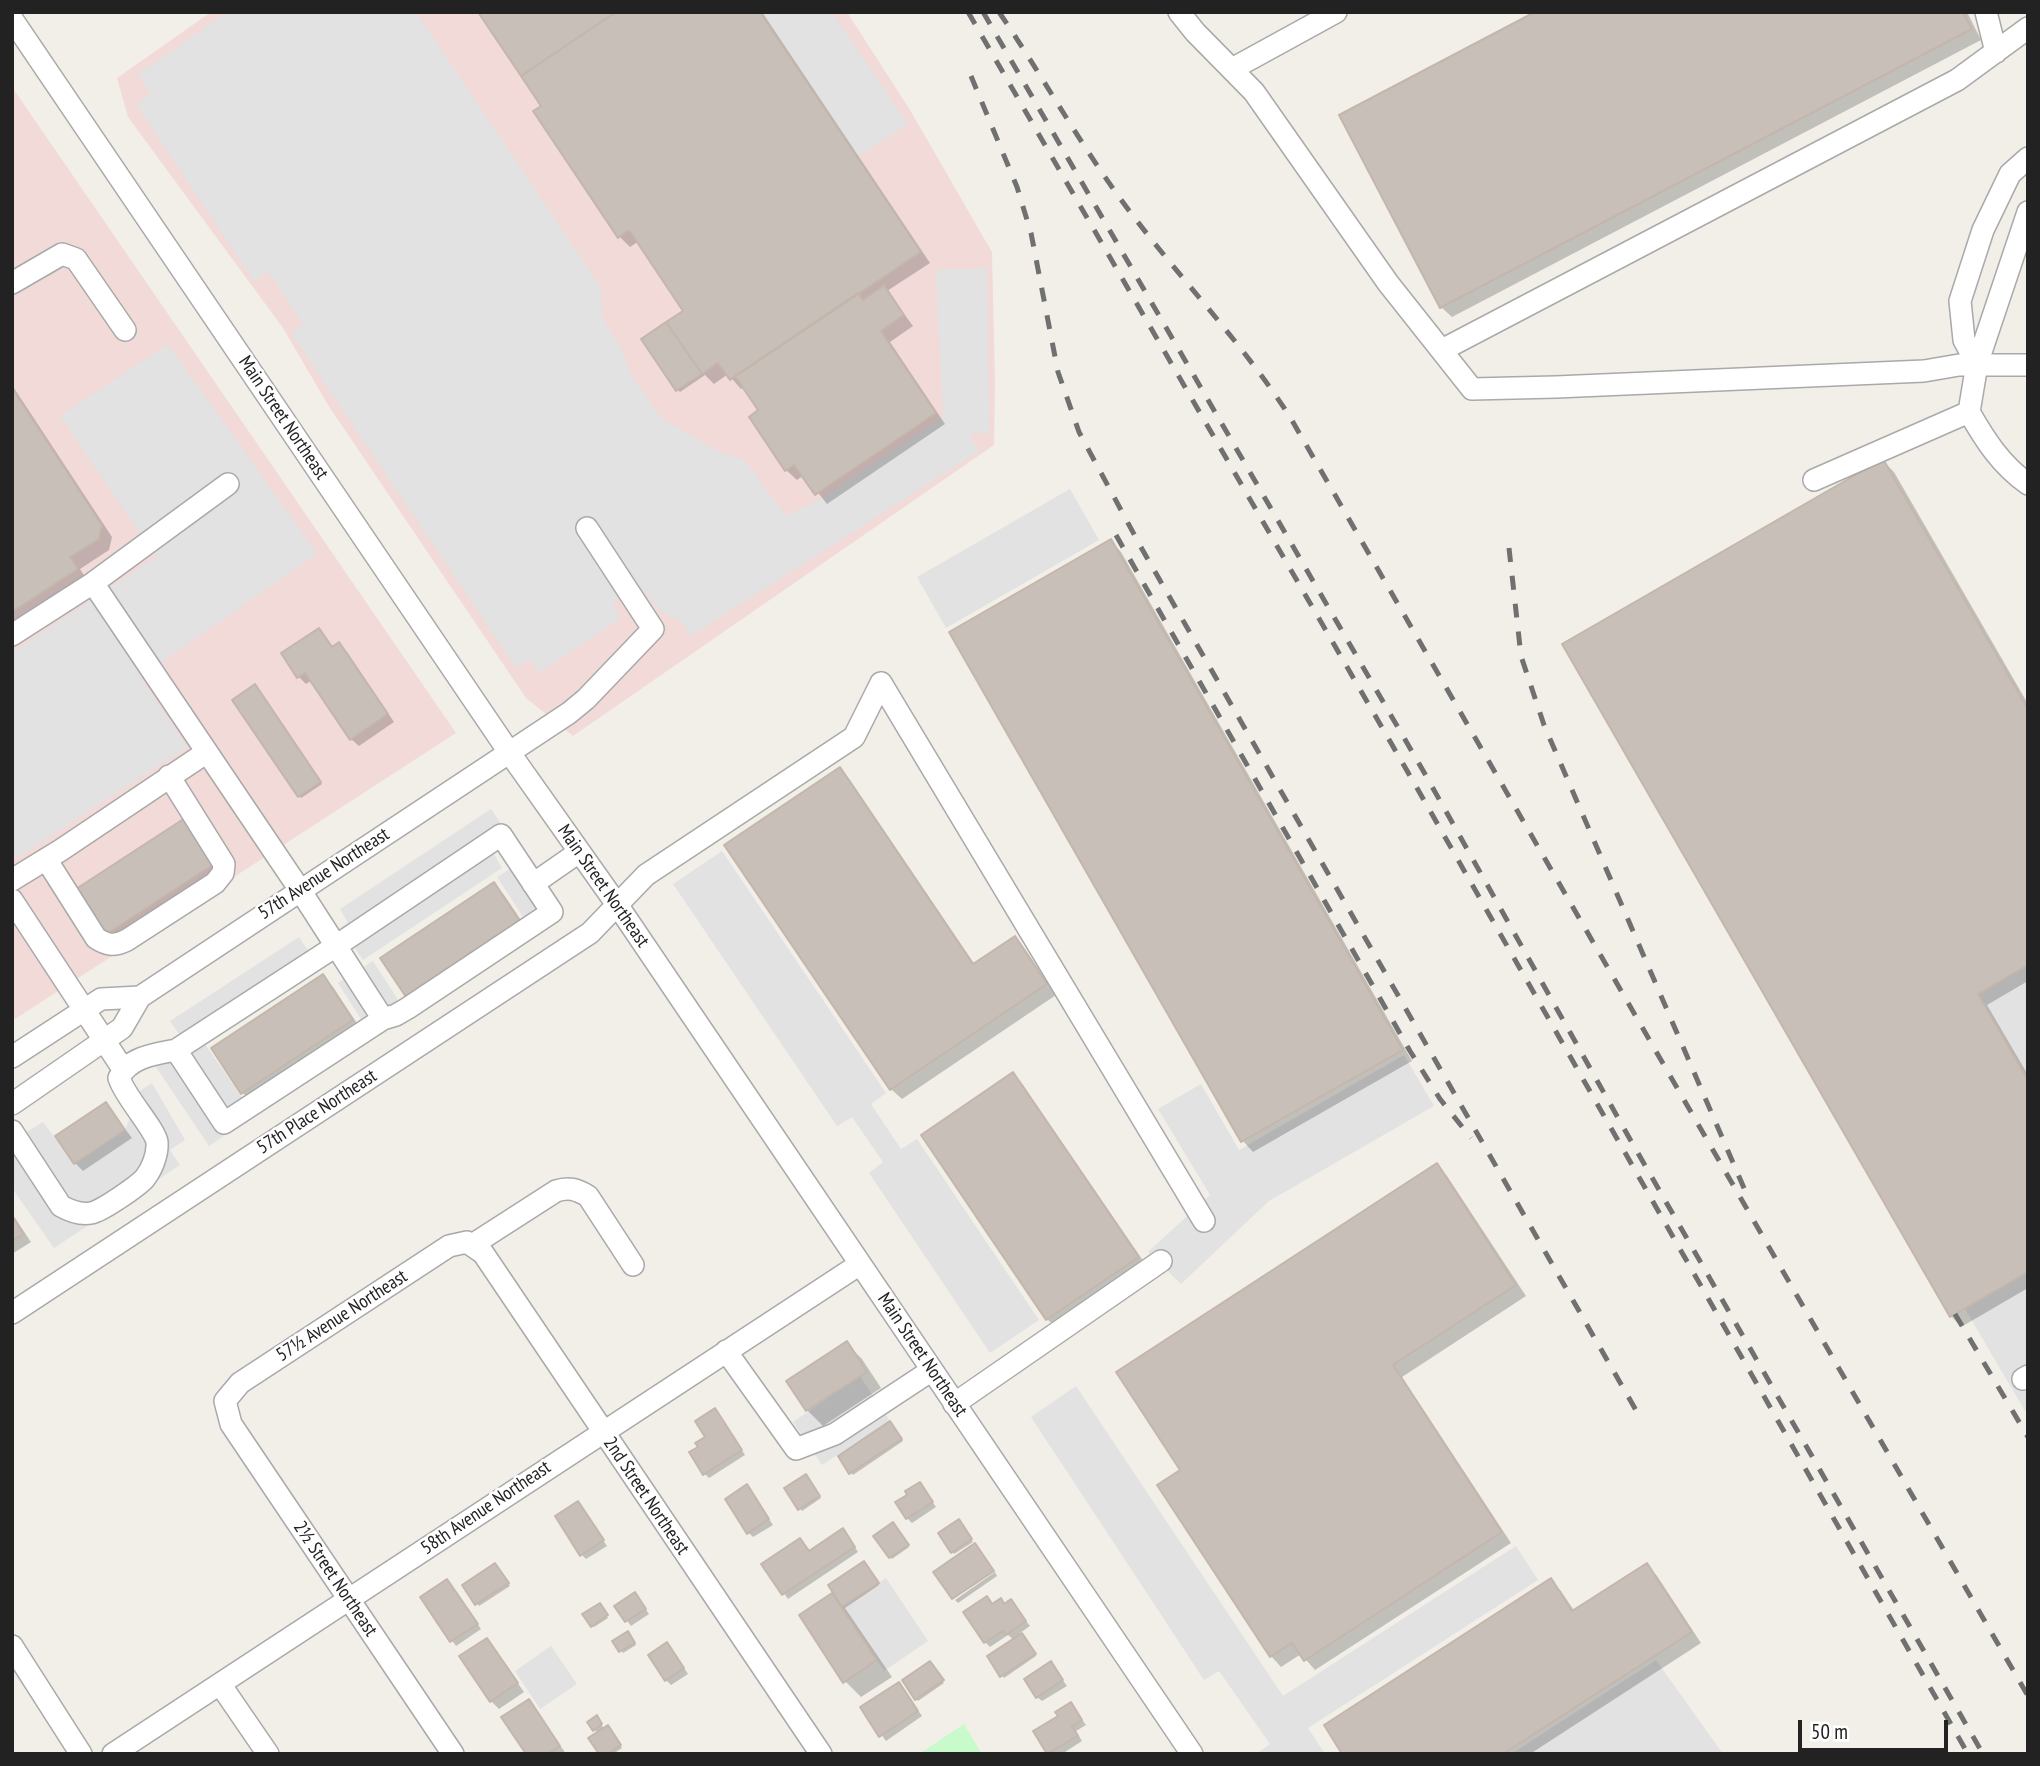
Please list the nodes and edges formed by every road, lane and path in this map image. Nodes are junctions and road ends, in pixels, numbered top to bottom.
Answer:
1 (1179, 12) edge
2 (1336, 12) edge
3 (1986, 12) edge
4 (2026, 12) edge
5 (2028, 21) edge
6 (15, 24) edge
7 (2028, 29) edge
8 (1996, 51) junction
9 (1232, 69) junction
10 (2028, 158) edge
11 (2028, 212) edge
12 (12, 283) edge
13 (125, 330) dead end
14 (1441, 350) junction
15 (1977, 364) junction
16 (2028, 365) edge
17 (1969, 412) junction
18 (1814, 480) dead end
19 (228, 484) dead end
20 (2028, 484) edge
21 (587, 528) dead end
22 (93, 583) junction
23 (12, 635) edge
24 (207, 752) junction
25 (509, 752) junction
26 (170, 776) junction
27 (579, 852) junction
28 (46, 859) junction
29 (12, 880) edge
30 (533, 884) junction
31 (300, 890) junction
32 (12, 900) edge
33 (618, 906) junction
34 (336, 946) junction
35 (140, 996) junction
36 (84, 1010) junction
37 (383, 1019) junction
38 (103, 1041) junction
39 (176, 1050) junction
40 (12, 1057) edge
41 (123, 1069) junction
42 (12, 1104) edge
43 (12, 1131) edge
44 (1204, 1221) dead end
45 (470, 1244) junction
46 (1160, 1261) dead end
47 (860, 1264) junction
48 (633, 1265) dead end
49 (12, 1312) edge
50 (726, 1351) junction
51 (932, 1370) junction
52 (225, 1401) joint
53 (954, 1404) junction
54 (603, 1432) junction
55 (348, 1600) junction
56 (12, 1646) edge
57 (220, 1684) junction
58 (81, 1754) edge
59 (113, 1754) edge
60 (268, 1754) edge
61 (453, 1754) edge
62 (821, 1754) edge
63 (1192, 1754) edge

1 - 9 street
2 - 9 street
3 - 8 street
4 - 5 street
6 - 25 street, Main Street Northeast
7 - 8 street
8 - 14 street
9 - 14 street
10 - 15 street
11 - 15 street
12 - 13 street
14 - 15 street
15 - 16 street
15 - 17 street
17 - 18 street
17 - 20 street
19 - 22 street
21 - 25 street, 57th Avenue Northeast
22 - 23 street
22 - 24 street
24 - 26 street
24 - 31 street
25 - 27 street, Main Street Northeast
25 - 31 street, 57th Avenue Northeast
26 - 28 street
26 - 28 street
27 - 30 street
27 - 33 street, Main Street Northeast
28 - 29 street
30 - 34 street
30 - 37 street
31 - 34 street
31 - 35 street, 57th Avenue Northeast
32 - 36 street
33 - 44 street, 57th Place Northeast
33 - 47 street, Main Street Northeast
33 - 49 street, 57th Place Northeast
34 - 37 street
34 - 39 street
35 - 36 street, 57th Avenue Northeast
35 - 38 street, 57th Avenue Northeast
36 - 38 street
36 - 40 street, 57th Avenue Northeast
37 - 39 street
38 - 41 street
38 - 42 street, 57th Avenue Northeast
39 - 41 street
41 - 43 street
45 - 48 street, 57½ Avenue Northeast
45 - 52 street, 57½ Avenue Northeast
45 - 54 street, 2nd Street Northeast
46 - 53 street
47 - 50 street, 58th Avenue Northeast
47 - 51 street, Main Street Northeast
50 - 51 street
50 - 54 street, 58th Avenue Northeast
51 - 53 street, Main Street Northeast
52 - 55 street, 2½ Street Northeast
53 - 63 street, Main Street Northeast
54 - 55 street, 58th Avenue Northeast
54 - 62 street, 2nd Street Northeast
55 - 57 street, 58th Avenue Northeast
55 - 61 street, 2½ Street Northeast
56 - 58 street
57 - 59 street, 58th Avenue Northeast
57 - 60 street

